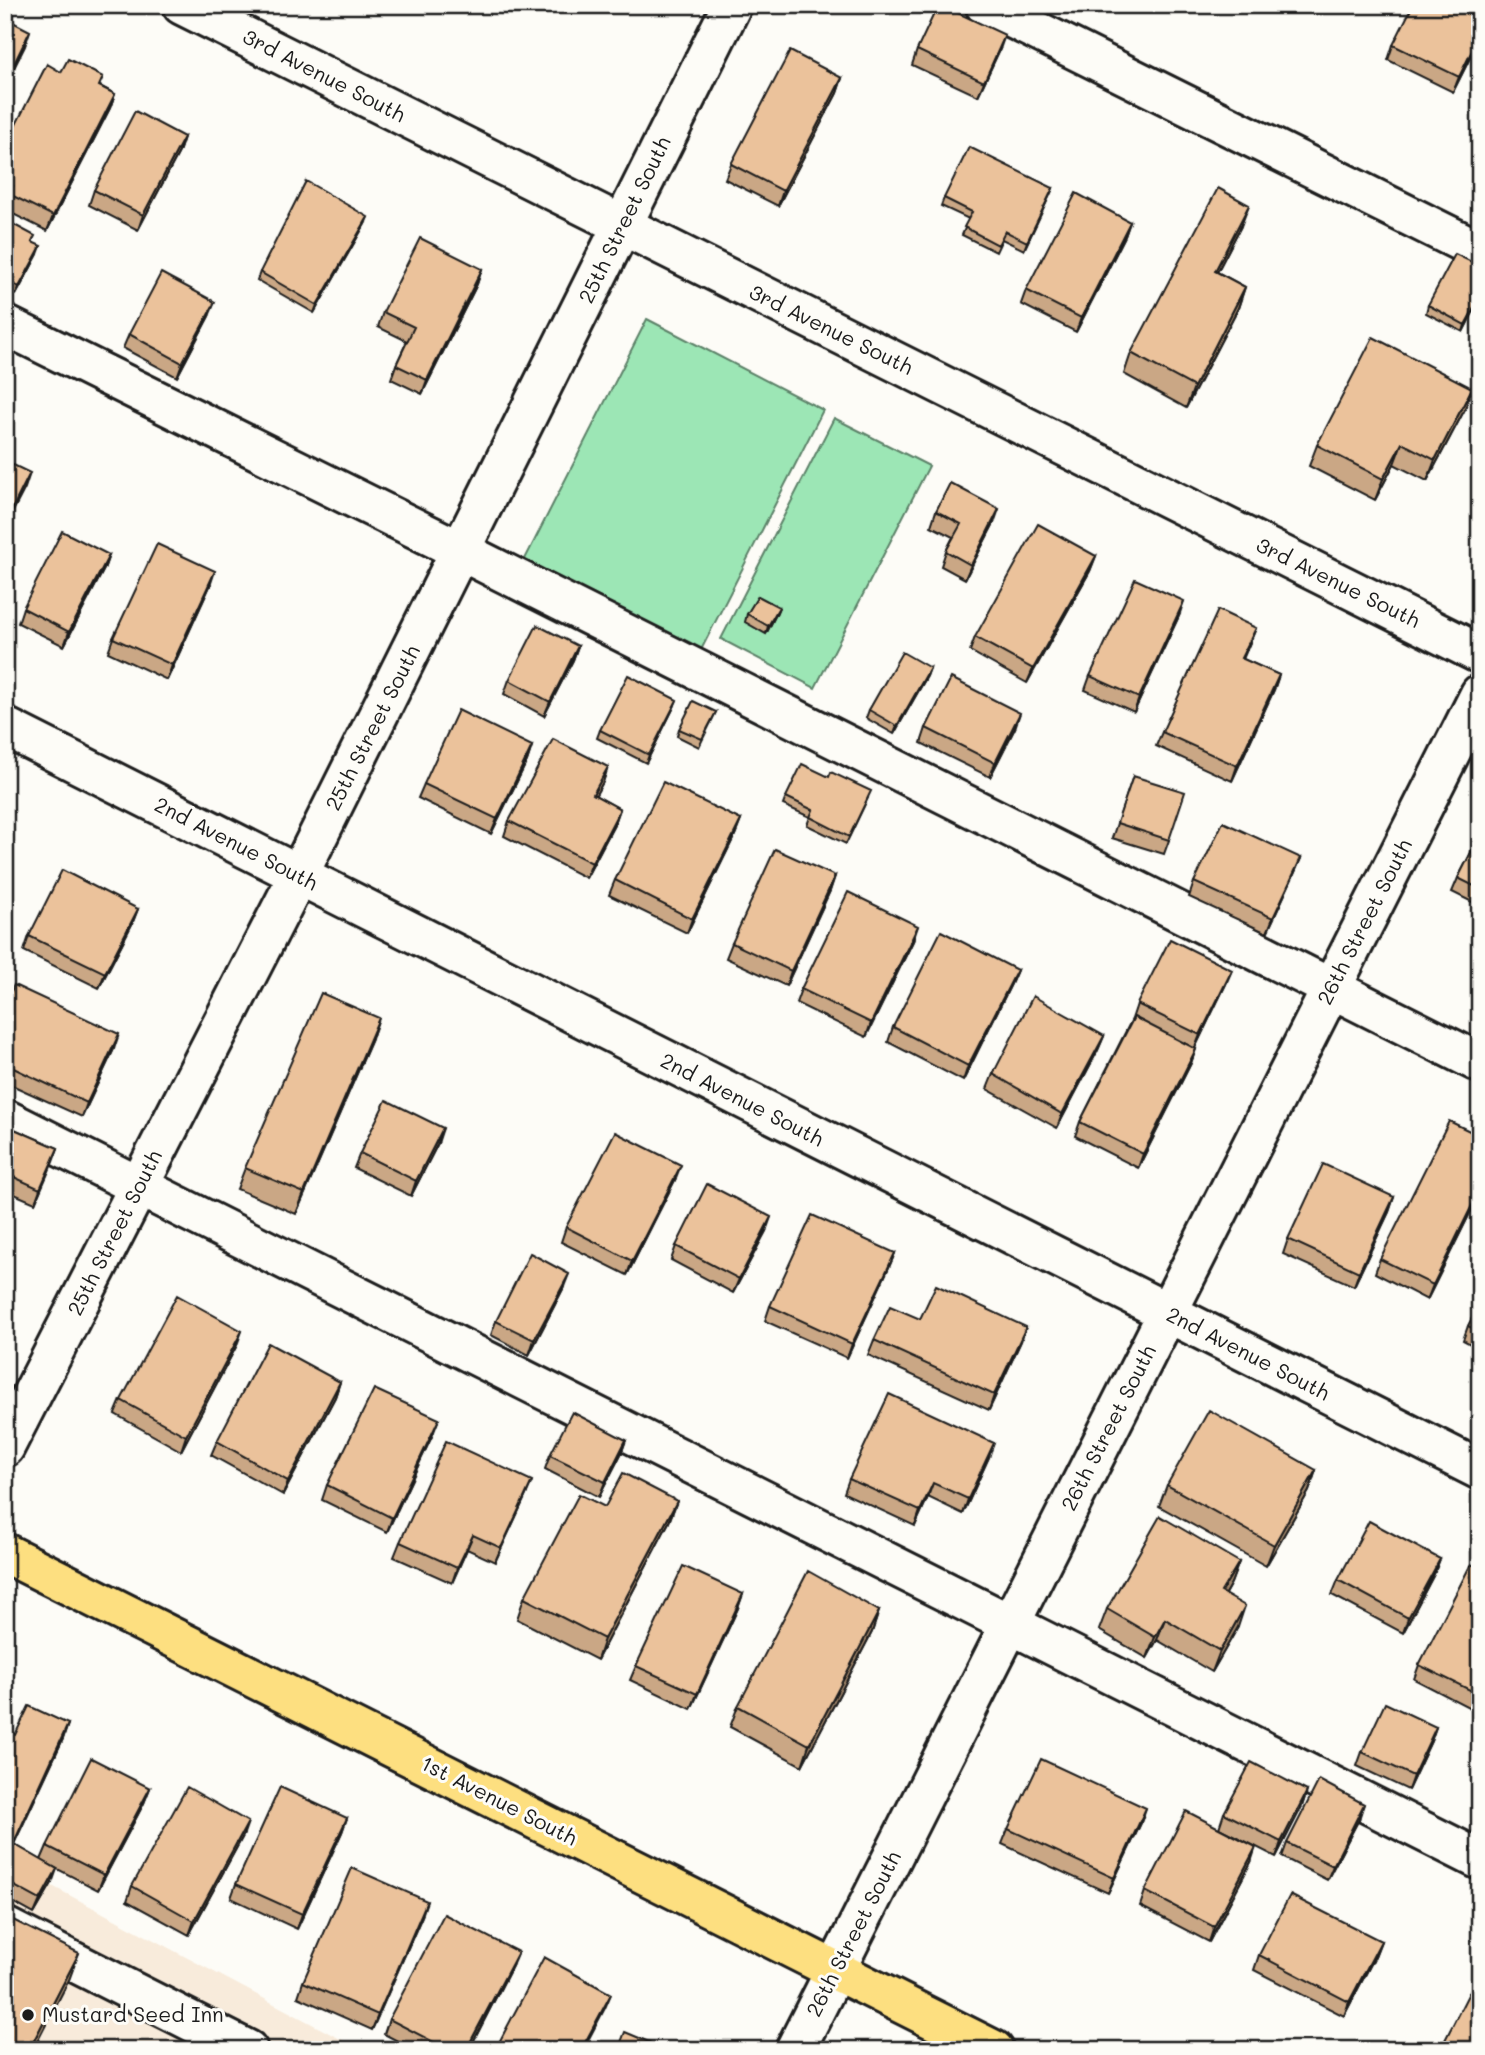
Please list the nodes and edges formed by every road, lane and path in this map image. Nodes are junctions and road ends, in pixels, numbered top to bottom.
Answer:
1 (182, 5) edge
2 (732, 5) edge
3 (985, 5) edge
4 (622, 226) junction
5 (1480, 251) edge
6 (5, 325) edge
7 (461, 551) junction
8 (1480, 654) edge
9 (1480, 694) edge
10 (5, 727) edge
11 (298, 876) junction
12 (1331, 989) junction
13 (1480, 1063) edge
14 (5, 1119) edge
15 (139, 1186) junction
16 (1167, 1314) junction
17 (5, 1447) edge
18 (1480, 1470) edge
19 (5, 1553) edge
20 (1010, 1624) junction
21 (1480, 1860) edge
22 (5, 1927) edge
23 (836, 1970) junction
24 (248, 2050) edge
25 (795, 2050) edge
26 (993, 2050) edge

1 - 4 street, 3rd Avenue South
2 - 4 street, 25th Street South
3 - 5 street
4 - 7 street, 25th Street South
4 - 8 street, 3rd Avenue South
6 - 7 street
7 - 11 street, 25th Street South
7 - 12 street
9 - 12 street, 26th Street South
10 - 11 street, 2nd Avenue South
11 - 15 street, 25th Street South
11 - 16 street, 2nd Avenue South
12 - 13 street
12 - 16 street, 26th Street South
14 - 15 street
15 - 17 street, 25th Street South
15 - 20 street
16 - 18 street, 2nd Avenue South
16 - 20 street, 26th Street South
19 - 23 main road, 1st Avenue South
20 - 21 street
20 - 23 street, 26th Street South
22 - 24 street
23 - 25 street, 26th Street South
23 - 26 main road, 1st Avenue South

